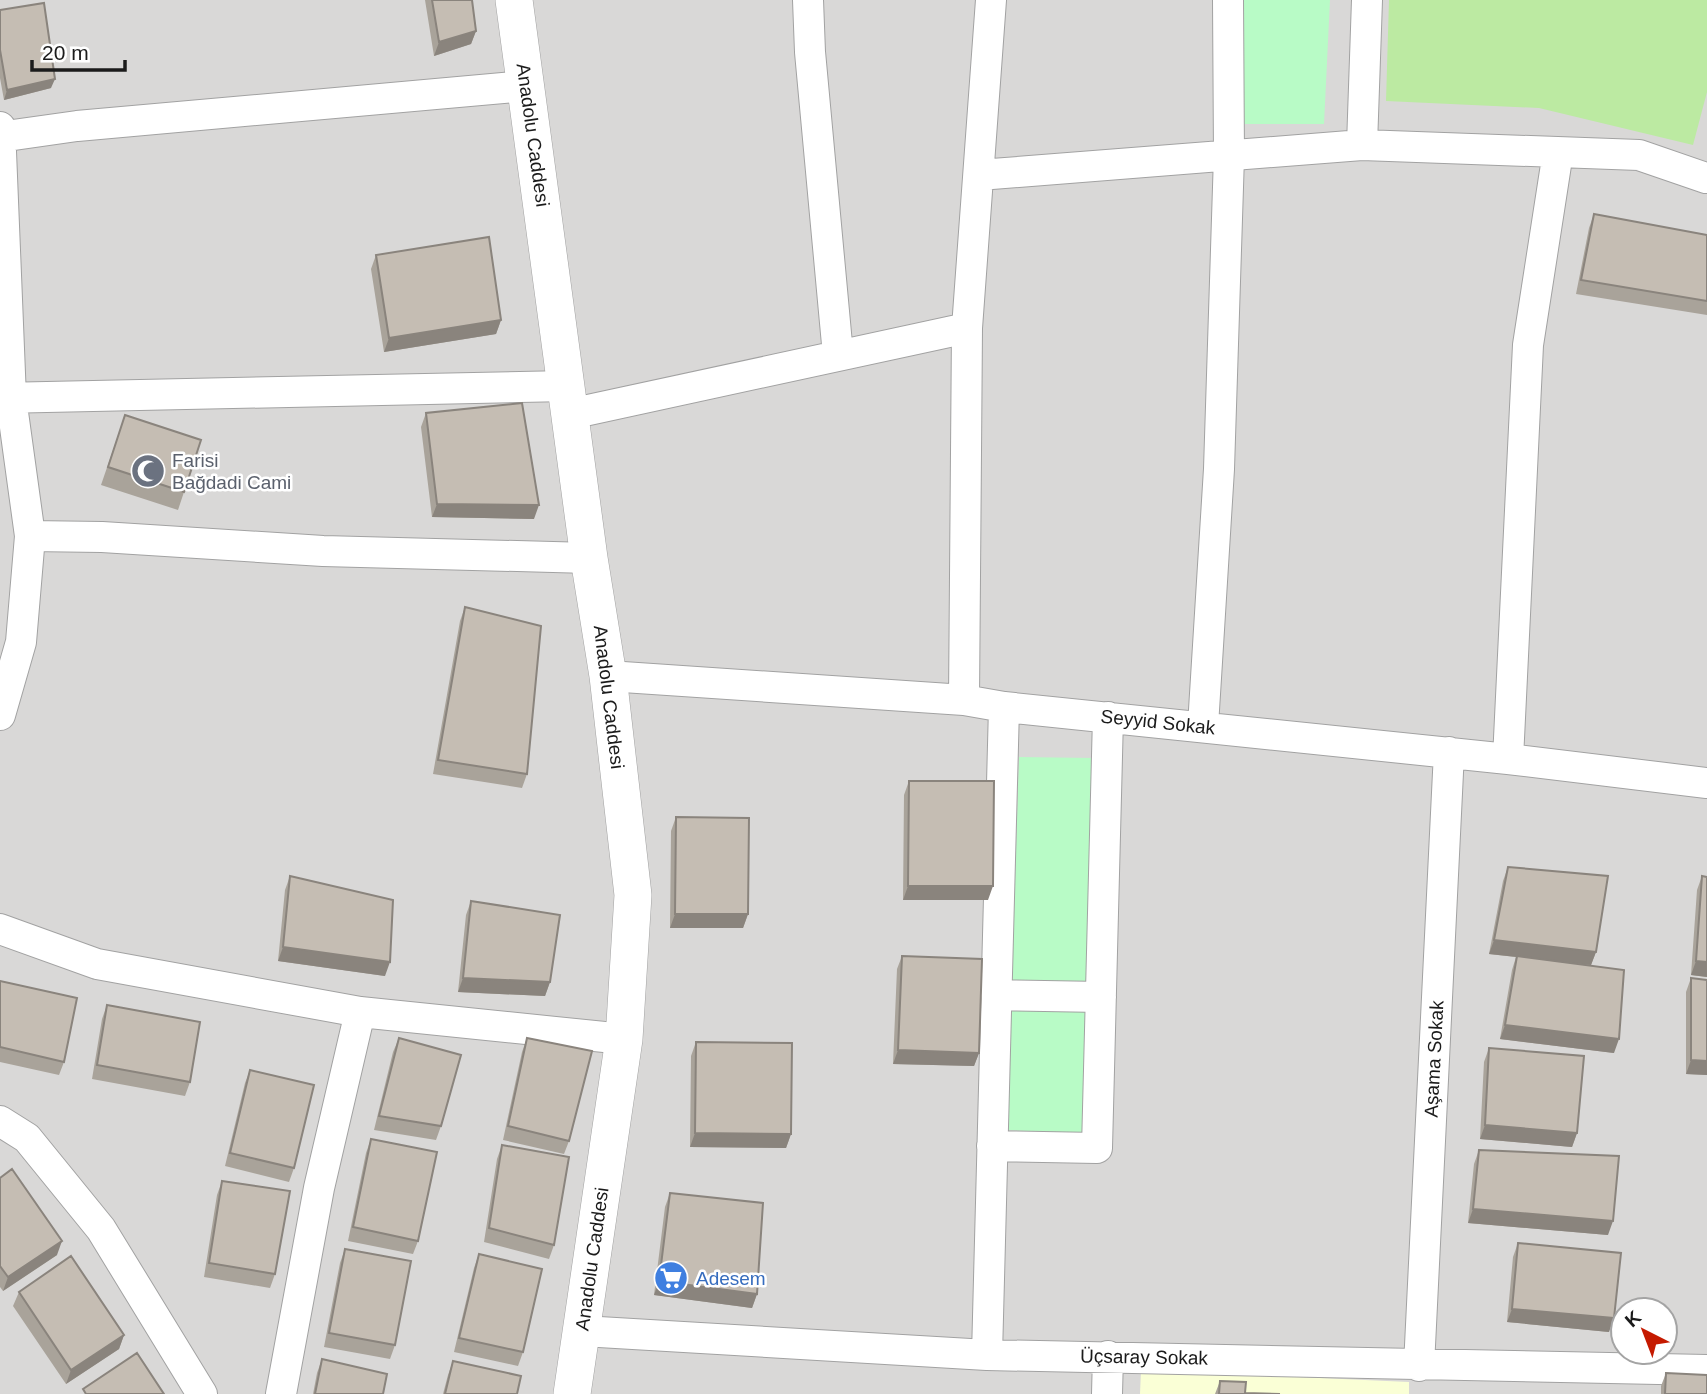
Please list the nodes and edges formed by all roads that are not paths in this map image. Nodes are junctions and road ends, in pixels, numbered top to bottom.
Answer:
1 (514, 0) edge
2 (808, 0) edge
3 (991, 0) edge
4 (1228, 0) edge
5 (1367, 0) edge
6 (526, 86) junction
7 (1, 134) edge
8 (1362, 145) junction
9 (1558, 152) junction
10 (1229, 156) junction
11 (979, 175) junction
12 (1707, 178) edge
13 (967, 328) junction
14 (838, 355) junction
15 (6, 398) edge
16 (569, 400) junction
17 (30, 536) junction
18 (589, 558) junction
19 (608, 676) junction
20 (964, 700) junction
21 (1004, 707) junction
22 (0, 715) edge
23 (1108, 717) junction
24 (1203, 726) junction
25 (1449, 752) junction
26 (1508, 759) junction
27 (1707, 783) edge
28 (0, 929) edge
29 (996, 995) junction
30 (1101, 997) junction
31 (360, 1012) junction
32 (624, 1039) junction
33 (3, 1127) edge
34 (992, 1146) junction
35 (582, 1331) junction
36 (987, 1355) junction
37 (1108, 1356) junction
38 (1419, 1366) junction
39 (1707, 1370) edge
40 (202, 1394) edge
41 (281, 1394) edge
42 (572, 1394) edge
43 (1107, 1394) edge

1 - 6 street, Anadolu Caddesi
2 - 14 street
3 - 11 street
4 - 10 street
5 - 8 street
6 - 7 street
6 - 16 street, Anadolu Caddesi
7 - 15 street
8 - 9 street
8 - 10 street
9 - 12 street
9 - 26 street
10 - 11 street
10 - 24 street
11 - 13 street
13 - 14 street
13 - 20 street
14 - 16 street
15 - 16 street
15 - 17 street
16 - 18 street, Anadolu Caddesi
17 - 18 street
17 - 22 street
18 - 19 street, Anadolu Caddesi
19 - 20 street, Seyyid Sokak
19 - 32 street, Anadolu Caddesi
20 - 21 street, Seyyid Sokak
21 - 23 street, Seyyid Sokak
21 - 29 street
23 - 24 street, Seyyid Sokak
23 - 30 street
24 - 25 street, Seyyid Sokak
25 - 26 street, Seyyid Sokak
25 - 38 street, Aşama Sokak
26 - 27 street, Seyyid Sokak
28 - 31 street
29 - 30 street
29 - 34 street
30 - 34 street
31 - 32 street
31 - 41 street
32 - 35 street, Anadolu Caddesi
33 - 40 street
34 - 36 street
35 - 36 street, Üçsaray Sokak
35 - 42 street, Anadolu Caddesi
36 - 37 street, Üçsaray Sokak
37 - 38 street, Üçsaray Sokak
37 - 43 street
38 - 39 street, Üçsaray Sokak

